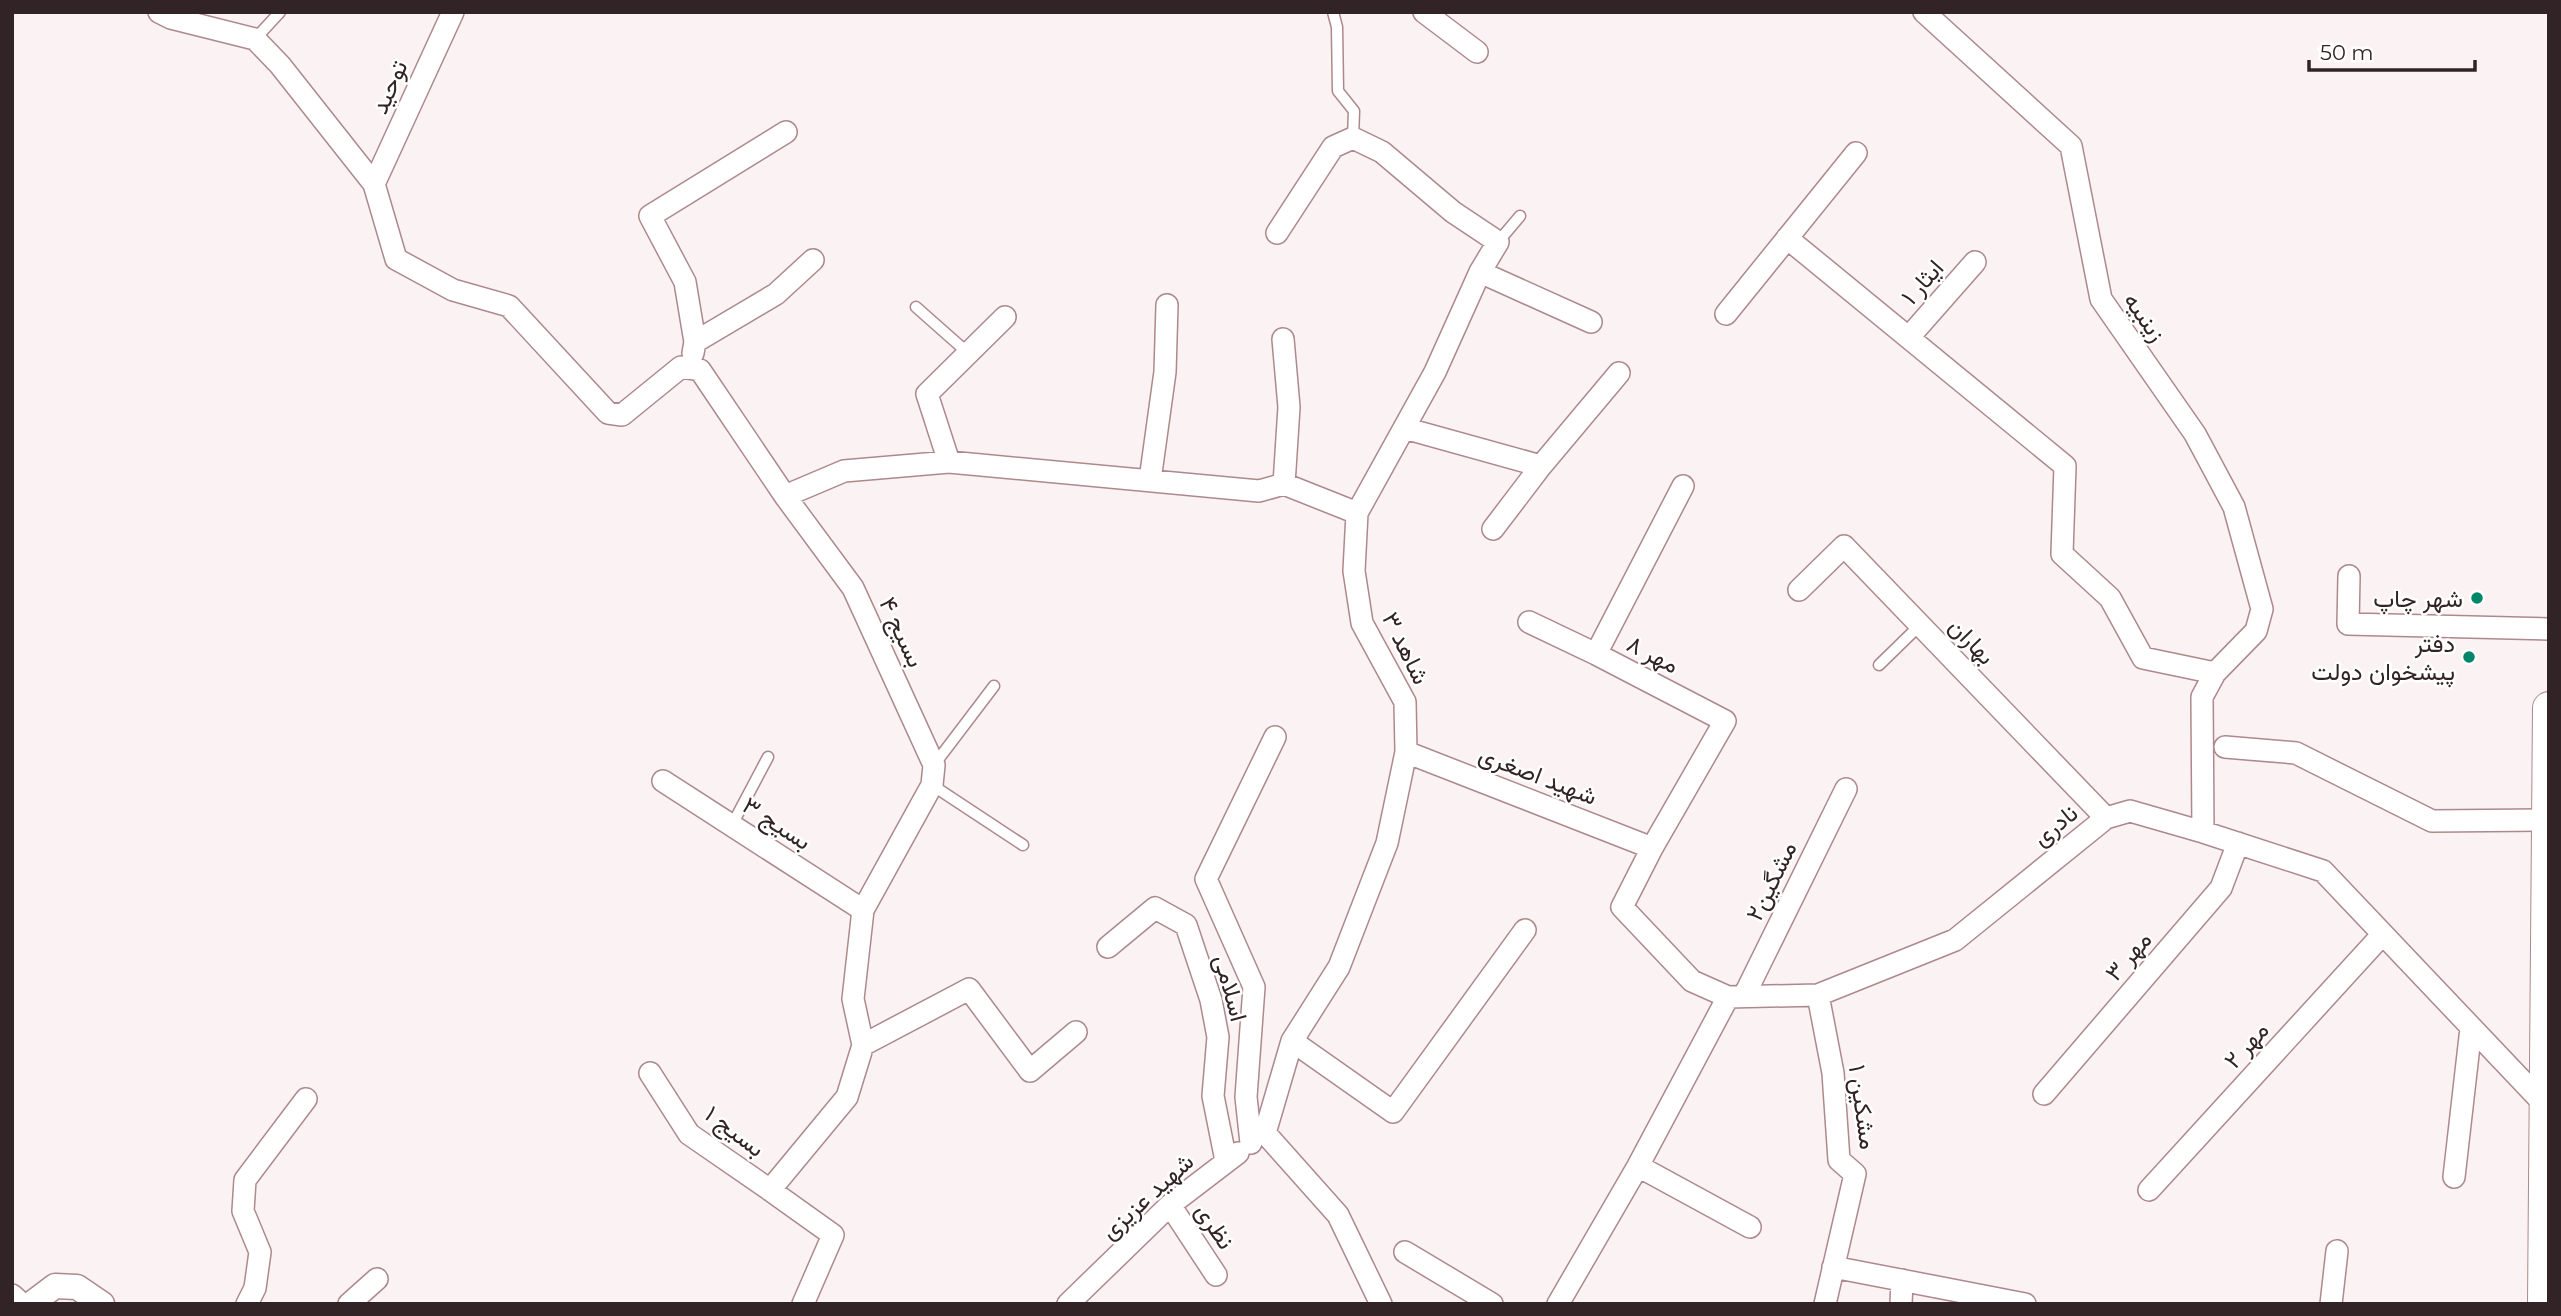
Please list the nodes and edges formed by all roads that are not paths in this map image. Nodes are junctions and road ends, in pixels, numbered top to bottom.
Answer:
1 (159, 12) edge
2 (280, 12) edge
3 (453, 12) edge
4 (1334, 12) edge
5 (1424, 12) edge
6 (1924, 12) edge
7 (255, 39) junction
8 (1477, 52) dead end
9 (786, 132) dead end
10 (1353, 138) junction
11 (1856, 153) dead end
12 (374, 184) junction
13 (1520, 216) dead end
14 (1278, 233) dead end
15 (1787, 238) junction
16 (1498, 242) junction
17 (813, 260) dead end
18 (1975, 262) dead end
19 (1480, 272) junction
20 (1167, 305) dead end
21 (916, 307) dead end
22 (1726, 314) dead end
23 (1005, 317) dead end
24 (1591, 322) dead end
25 (1909, 337) junction
26 (1283, 339) dead end
27 (695, 342) junction
28 (968, 353) junction
29 (690, 369) junction
30 (1619, 373) dead end
31 (1404, 428) junction
32 (948, 462) junction
33 (1541, 466) junction
34 (1150, 480) junction
35 (1284, 484) junction
36 (1683, 486) dead end
37 (785, 496) junction
38 (1357, 513) junction
39 (1493, 529) dead end
40 (2349, 576) dead end
41 (1799, 590) dead end
42 (1529, 622) dead end
43 (1920, 625) junction
44 (2549, 629) edge
45 (1596, 654) junction
46 (1879, 665) dead end
47 (2215, 673) junction
48 (994, 686) dead end
49 (2549, 709) edge
50 (1275, 737) dead end
51 (2225, 747) dead end
52 (1406, 752) junction
53 (768, 757) dead end
54 (933, 775) junction
55 (663, 780) dead end
56 (1846, 789) dead end
57 (2106, 818) junction
58 (2547, 820) edge
59 (732, 825) junction
60 (2203, 831) junction
61 (2238, 843) junction
62 (1023, 845) dead end
63 (1652, 848) junction
64 (863, 910) junction
65 (1525, 930) dead end
66 (2382, 934) junction
67 (1108, 947) dead end
68 (1818, 995) junction
69 (1736, 996) junction
70 (2471, 1028) junction
71 (1076, 1032) dead end
72 (1292, 1041) junction
73 (863, 1045) junction
74 (650, 1073) dead end
75 (2044, 1094) dead end
76 (306, 1099) dead end
77 (2546, 1106) junction
78 (1258, 1138) junction
79 (1226, 1161) junction
80 (1638, 1166) junction
81 (2454, 1177) dead end
82 (770, 1189) junction
83 (2149, 1190) dead end
84 (1170, 1205) junction
85 (1750, 1227) dead end
86 (2337, 1251) dead end
87 (1405, 1252) dead end
88 (1833, 1267) junction
89 (1216, 1275) dead end
90 (377, 1279) dead end
91 (1902, 1280) junction
92 (12, 1295) edge
93 (2016, 1303) edge
94 (22, 1304) edge
95 (31, 1304) edge
96 (102, 1304) edge
97 (247, 1304) edge
98 (349, 1304) edge
99 (803, 1304) edge
100 (1068, 1304) edge
101 (1381, 1304) edge
102 (1492, 1304) edge
103 (1558, 1304) edge
104 (1825, 1304) edge
105 (1900, 1304) edge
106 (2332, 1304) edge
107 (2544, 1304) edge

1 - 7 street
2 - 7 lane
3 - 12 street, توحید
4 - 10 lane
5 - 8 street
6 - 47 street, زینبیه
7 - 12 street
9 - 27 street
10 - 14 street
10 - 16 street
11 - 15 street
12 - 29 street
13 - 16 lane
15 - 22 street
15 - 25 street
16 - 19 street, شاهد ۳
17 - 27 street
18 - 25 street, ایثار ۱
19 - 24 street
19 - 31 street, شاهد ۳
20 - 34 street
21 - 28 lane
23 - 28 street
25 - 47 street
26 - 35 street
27 - 29 street
28 - 32 street
29 - 37 street, بسیج ۴
30 - 33 street
31 - 33 street
31 - 38 street, شاهد ۳
32 - 34 street
32 - 37 street
33 - 39 street
34 - 35 street
35 - 38 street
36 - 45 street, مهر ۸
37 - 54 street, بسیج ۴
38 - 52 street, شاهد ۳
40 - 44 street
41 - 43 street, بهاران
42 - 45 street
43 - 46 lane
43 - 57 street, بهاران
45 - 63 street, مهر ۸
47 - 60 street, زینبیه
48 - 54 lane
49 - 58 main road
50 - 78 street
51 - 58 street
52 - 63 street, شهید اصغری
52 - 72 street, شاهد ۳
53 - 59 lane
54 - 62 lane
54 - 64 street
55 - 59 street, بسیج ۳
56 - 69 street, مشگین۲
57 - 60 street, نادری
57 - 68 street, نادری
58 - 77 main road
59 - 64 street, بسیج ۳
60 - 61 street, نادری
61 - 66 street, نادری
61 - 75 street, مهر ۳
63 - 69 street, نادری
64 - 73 street
65 - 72 street
66 - 70 street, نادری
66 - 83 street, مهر ۲
67 - 79 street, اسلامی
68 - 69 street, نادری
68 - 88 street, مشکین ۱
69 - 80 street, مشگین۲
70 - 77 street, نادری
70 - 81 street
71 - 73 street
72 - 78 street, شاهد ۳
73 - 82 street
74 - 82 street, بسیج ۱
76 - 97 street
77 - 107 main road
78 - 79 street, شهید عزیزی
78 - 101 street
79 - 84 street, شهید عزیزی
80 - 85 street
80 - 103 street, مشگین۲
82 - 99 street
84 - 89 street, نظری
84 - 100 street, شهید عزیزی
86 - 106 street
87 - 102 street
88 - 91 street
88 - 104 street, مشکین ۱
90 - 98 street
91 - 93 street
91 - 105 street
92 - 94 street
95 - 96 street

